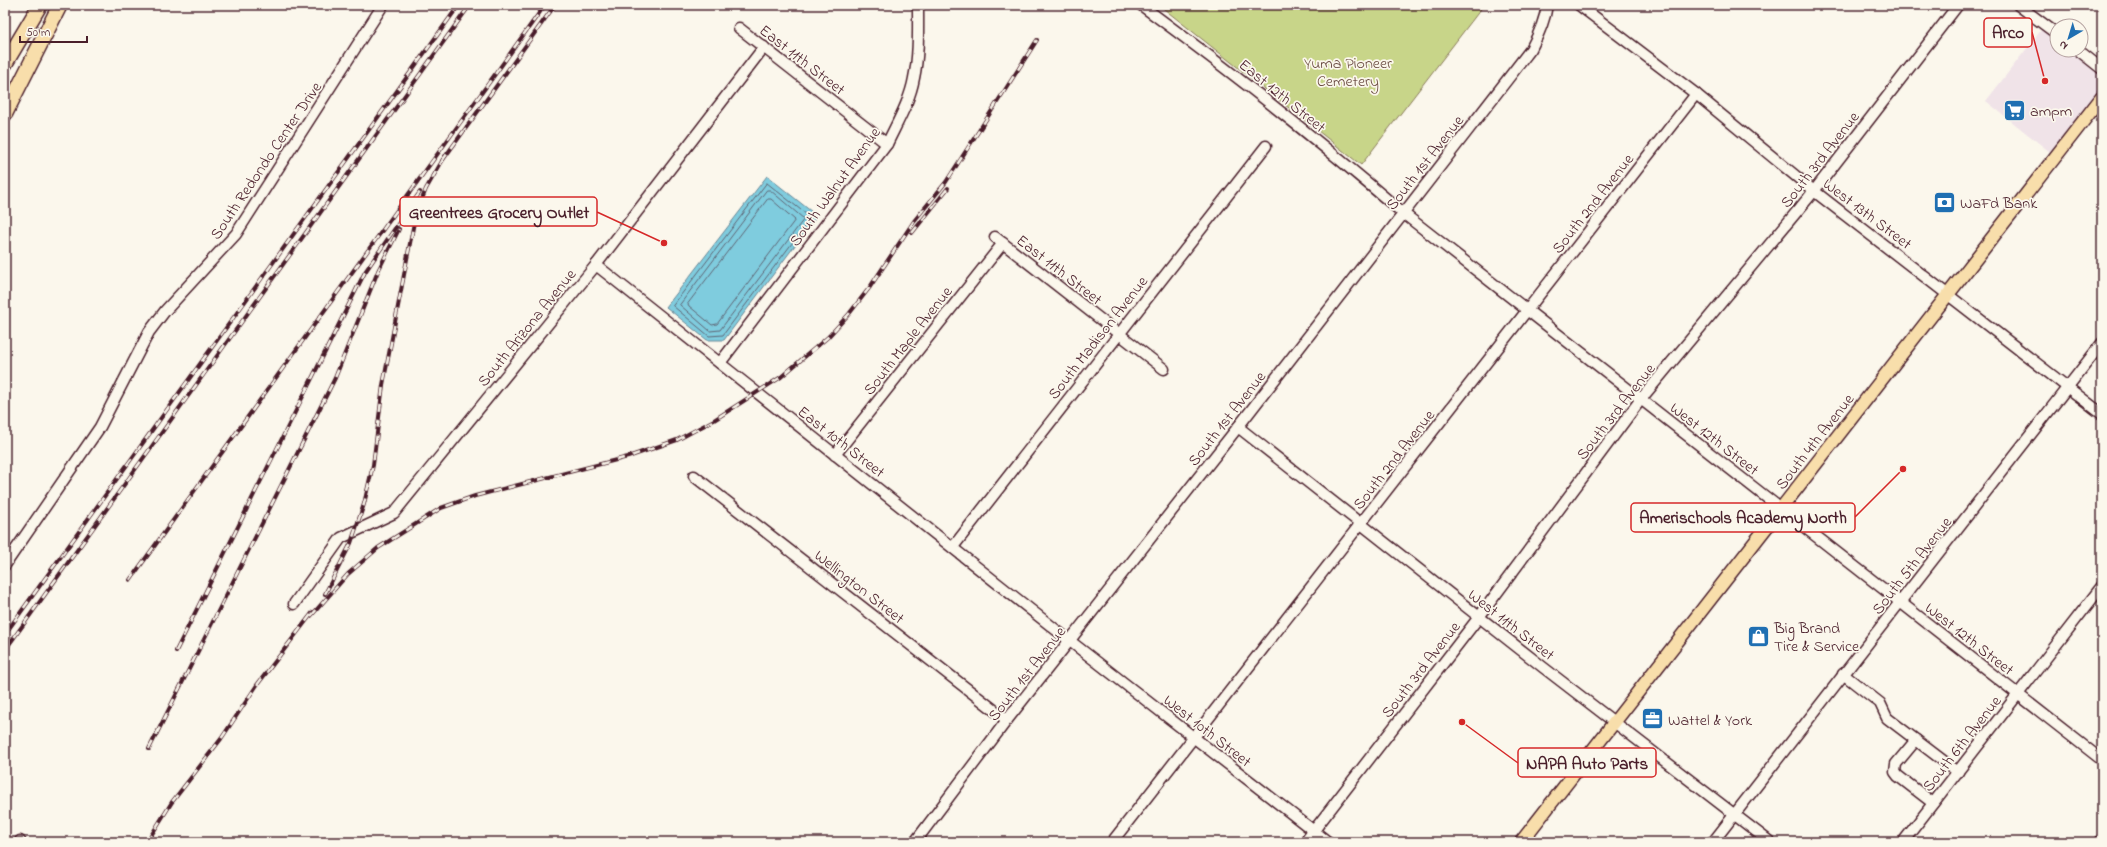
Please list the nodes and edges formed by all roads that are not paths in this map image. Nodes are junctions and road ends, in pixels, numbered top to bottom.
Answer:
1 (40, 5) edge
2 (60, 5) edge
3 (383, 5) edge
4 (918, 5) edge
5 (1141, 5) edge
6 (1547, 5) edge
7 (1579, 5) edge
8 (1958, 5) edge
9 (2018, 5) edge
10 (739, 28) dead end
11 (2049, 28) edge
12 (764, 47) junction
13 (2088, 58) edge
14 (5, 64) edge
15 (2102, 69) edge
16 (1696, 94) junction
17 (2102, 97) edge
18 (5, 114) edge
19 (887, 144) junction
20 (1266, 146) dead end
21 (1814, 191) junction
22 (1403, 213) junction
23 (999, 240) joint
24 (596, 265) junction
25 (1948, 294) junction
26 (1527, 310) junction
27 (1118, 334) junction
28 (2102, 343) edge
29 (720, 363) junction
30 (1164, 369) dead end
31 (2068, 388) junction
32 (1642, 399) junction
33 (2102, 414) edge
34 (1238, 427) junction
35 (834, 455) junction
36 (694, 476) dead end
37 (1781, 509) junction
38 (1362, 524) junction
39 (953, 547) junction
40 (5, 565) edge
41 (2102, 586) edge
42 (1900, 602) junction
43 (294, 604) dead end
44 (1479, 617) junction
45 (1070, 641) junction
46 (1843, 674) junction
47 (2018, 694) junction
48 (1007, 720) junction
49 (1615, 722) junction
50 (1194, 738) junction
51 (1916, 740) junction
52 (2102, 760) edge
53 (1958, 772) junction
54 (1933, 803) junction
55 (1734, 814) junction
56 (1314, 831) junction
57 (2102, 839) edge
58 (915, 842) edge
59 (1112, 842) edge
60 (1305, 842) edge
61 (1328, 842) edge
62 (1521, 842) edge
63 (1713, 842) edge
64 (1770, 842) edge
65 (1903, 842) edge
66 (2100, 842) edge

1 - 14 highway
2 - 18 highway
3 - 40 street, South Redondo Center Drive
4 - 19 street, South Walnut Avenue
5 - 22 street, East 12th Street
6 - 22 street, South 1st Avenue
7 - 16 street, West 13th Street
8 - 21 street, South 3rd Avenue
9 - 11 street
10 - 12 street, East 11th Street
12 - 19 street, East 11th Street
12 - 24 street, South Arizona Avenue
13 - 15 street
16 - 21 street, West 13th Street
16 - 26 street, South 2nd Avenue
17 - 25 main road, South 4th Avenue
19 - 29 street, South Walnut Avenue
20 - 27 street, South Madison Avenue
21 - 25 street, West 13th Street
21 - 32 street, South 3rd Avenue
22 - 26 street, West 12th Street
22 - 34 street, South 1st Avenue
23 - 27 street, East 11th Street
23 - 35 street, South Maple Avenue
24 - 29 street, East 10th Street
24 - 43 street, South Arizona Avenue
25 - 31 street, West 13th Street
25 - 37 main road, South 4th Avenue
26 - 32 street, West 12th Street
26 - 38 street, South 2nd Avenue
27 - 30 street, East 11th Street
27 - 39 street, South Madison Avenue
28 - 31 street, South 5th Avenue
29 - 35 street, East 10th Street
31 - 33 street, West 13th Street
31 - 42 street, South 5th Avenue
32 - 37 street, West 12th Street
32 - 44 street, South 3rd Avenue
34 - 38 street, West 11th Street
34 - 45 street, South 1st Avenue
35 - 39 street, East 10th Street
36 - 48 street, Wellington Street
37 - 42 street, West 12th Street
37 - 49 main road, South 4th Avenue
38 - 44 street, West 11th Street
38 - 50 street, South 2nd Avenue
39 - 45 street, East 10th Street
41 - 47 street, South 6th Avenue
42 - 46 street, South 5th Avenue
42 - 47 street, West 12th Street
44 - 49 street, West 11th Street
44 - 56 street, South 3rd Avenue
45 - 48 street, South 1st Avenue
45 - 50 street, West 10th Street
46 - 51 street
46 - 55 street, South 5th Avenue
47 - 52 street, West 12th Street
47 - 53 street, South 6th Avenue
48 - 58 street, South 1st Avenue
49 - 55 street, West 11th Street
49 - 62 main road, South 4th Avenue
50 - 56 street, West 10th Street
50 - 59 street, South 2nd Avenue
51 - 53 street
51 - 54 street
53 - 54 street, South 6th Avenue
54 - 65 street, South 6th Avenue
55 - 63 street, South 5th Avenue
55 - 64 street, West 11th Street
56 - 60 street, South 3rd Avenue
56 - 61 street, West 10th Street
57 - 66 street

